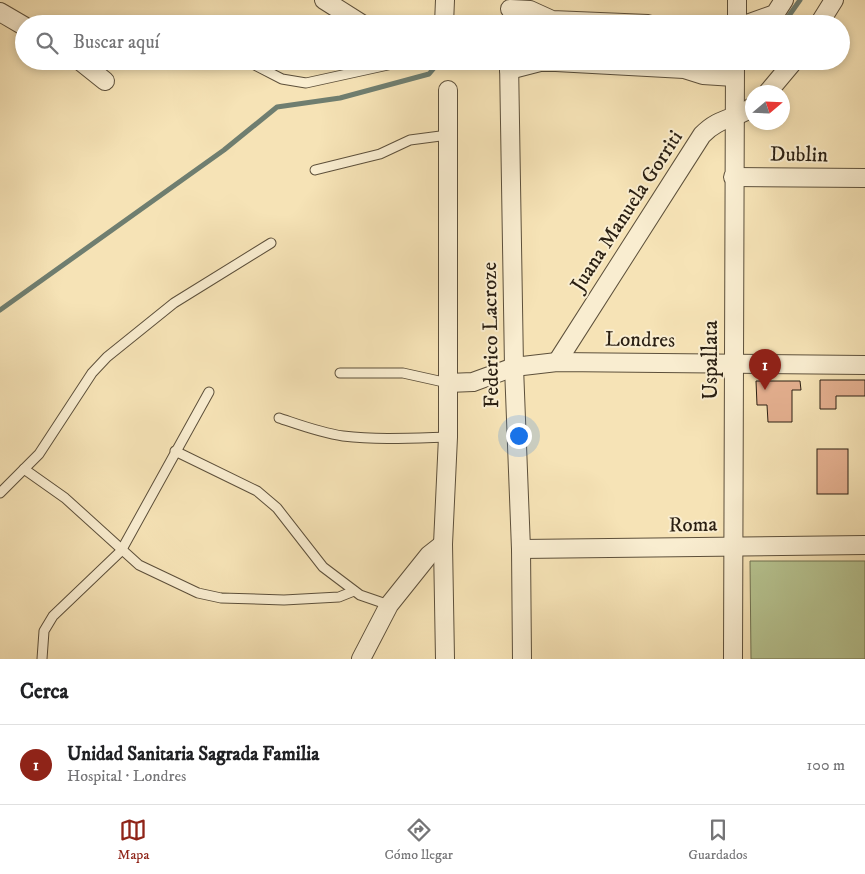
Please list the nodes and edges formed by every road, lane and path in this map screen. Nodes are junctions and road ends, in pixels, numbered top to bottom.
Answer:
1 (324, 0) edge
2 (445, 0) edge
3 (737, 0) edge
4 (784, 0) edge
5 (834, 0) edge
6 (510, 11) edge
7 (0, 12) edge
8 (348, 15) edge
9 (444, 15) edge
10 (541, 15) edge
11 (737, 15) edge
12 (772, 15) edge
13 (825, 15) edge
14 (15, 21) edge
15 (91, 70) edge
16 (264, 70) edge
17 (364, 70) edge
18 (509, 70) edge
19 (689, 70) edge
20 (729, 70) edge
21 (734, 70) edge
22 (786, 70) edge
23 (105, 81) dead end
24 (774, 85) edge
25 (448, 90) dead end
26 (745, 113) edge
27 (734, 116) junction
28 (448, 135) junction
29 (315, 170) dead end
30 (733, 177) junction
31 (865, 178) edge
32 (271, 243) dead end
33 (557, 362) junction
34 (734, 364) junction
35 (865, 365) edge
36 (514, 367) junction
37 (340, 373) dead end
38 (448, 383) junction
39 (209, 392) dead end
40 (279, 418) dead end
41 (448, 437) junction
42 (175, 451) junction
43 (24, 469) junction
44 (0, 493) edge
45 (443, 544) junction
46 (865, 545) edge
47 (734, 547) junction
48 (521, 549) junction
49 (121, 551) junction
50 (354, 591) junction
51 (389, 605) junction
52 (42, 659) edge
53 (361, 659) edge
54 (444, 659) edge
55 (522, 659) edge
56 (732, 659) edge

1 - 8 street
2 - 9 street
3 - 11 street
4 - 12 street
5 - 13 street
6 - 10 street
7 - 14 street
15 - 23 street
16 - 17 lane
18 - 36 street, Federico Lacroze
19 - 20 street, Federico Lacroze
21 - 27 street, Uspallata
22 - 24 street
25 - 28 street, Federico Lacroze
26 - 27 street, Juana Manuela Gorriti
27 - 30 street, Uspallata
27 - 33 street, Juana Manuela Gorriti
28 - 29 lane
28 - 38 street, Federico Lacroze
30 - 31 street, Dublin
30 - 34 street, Uspallata
32 - 43 lane
33 - 34 street, Londres
33 - 36 street, Londres
34 - 35 street, Londres
34 - 47 street, Uspallata
36 - 38 street, Londres
36 - 48 street, Federico Lacroze
37 - 38 lane
38 - 41 street, Federico Lacroze
39 - 42 lane
40 - 41 lane
41 - 45 street, Federico Lacroze
42 - 49 lane
42 - 50 lane
43 - 44 lane
43 - 49 lane
45 - 51 street
45 - 54 street, Federico Lacroze
46 - 47 street, Roma
47 - 48 street, Roma
47 - 56 street, Uspallata
48 - 55 street, Federico Lacroze
49 - 50 lane
49 - 52 lane
50 - 51 lane
51 - 53 street

